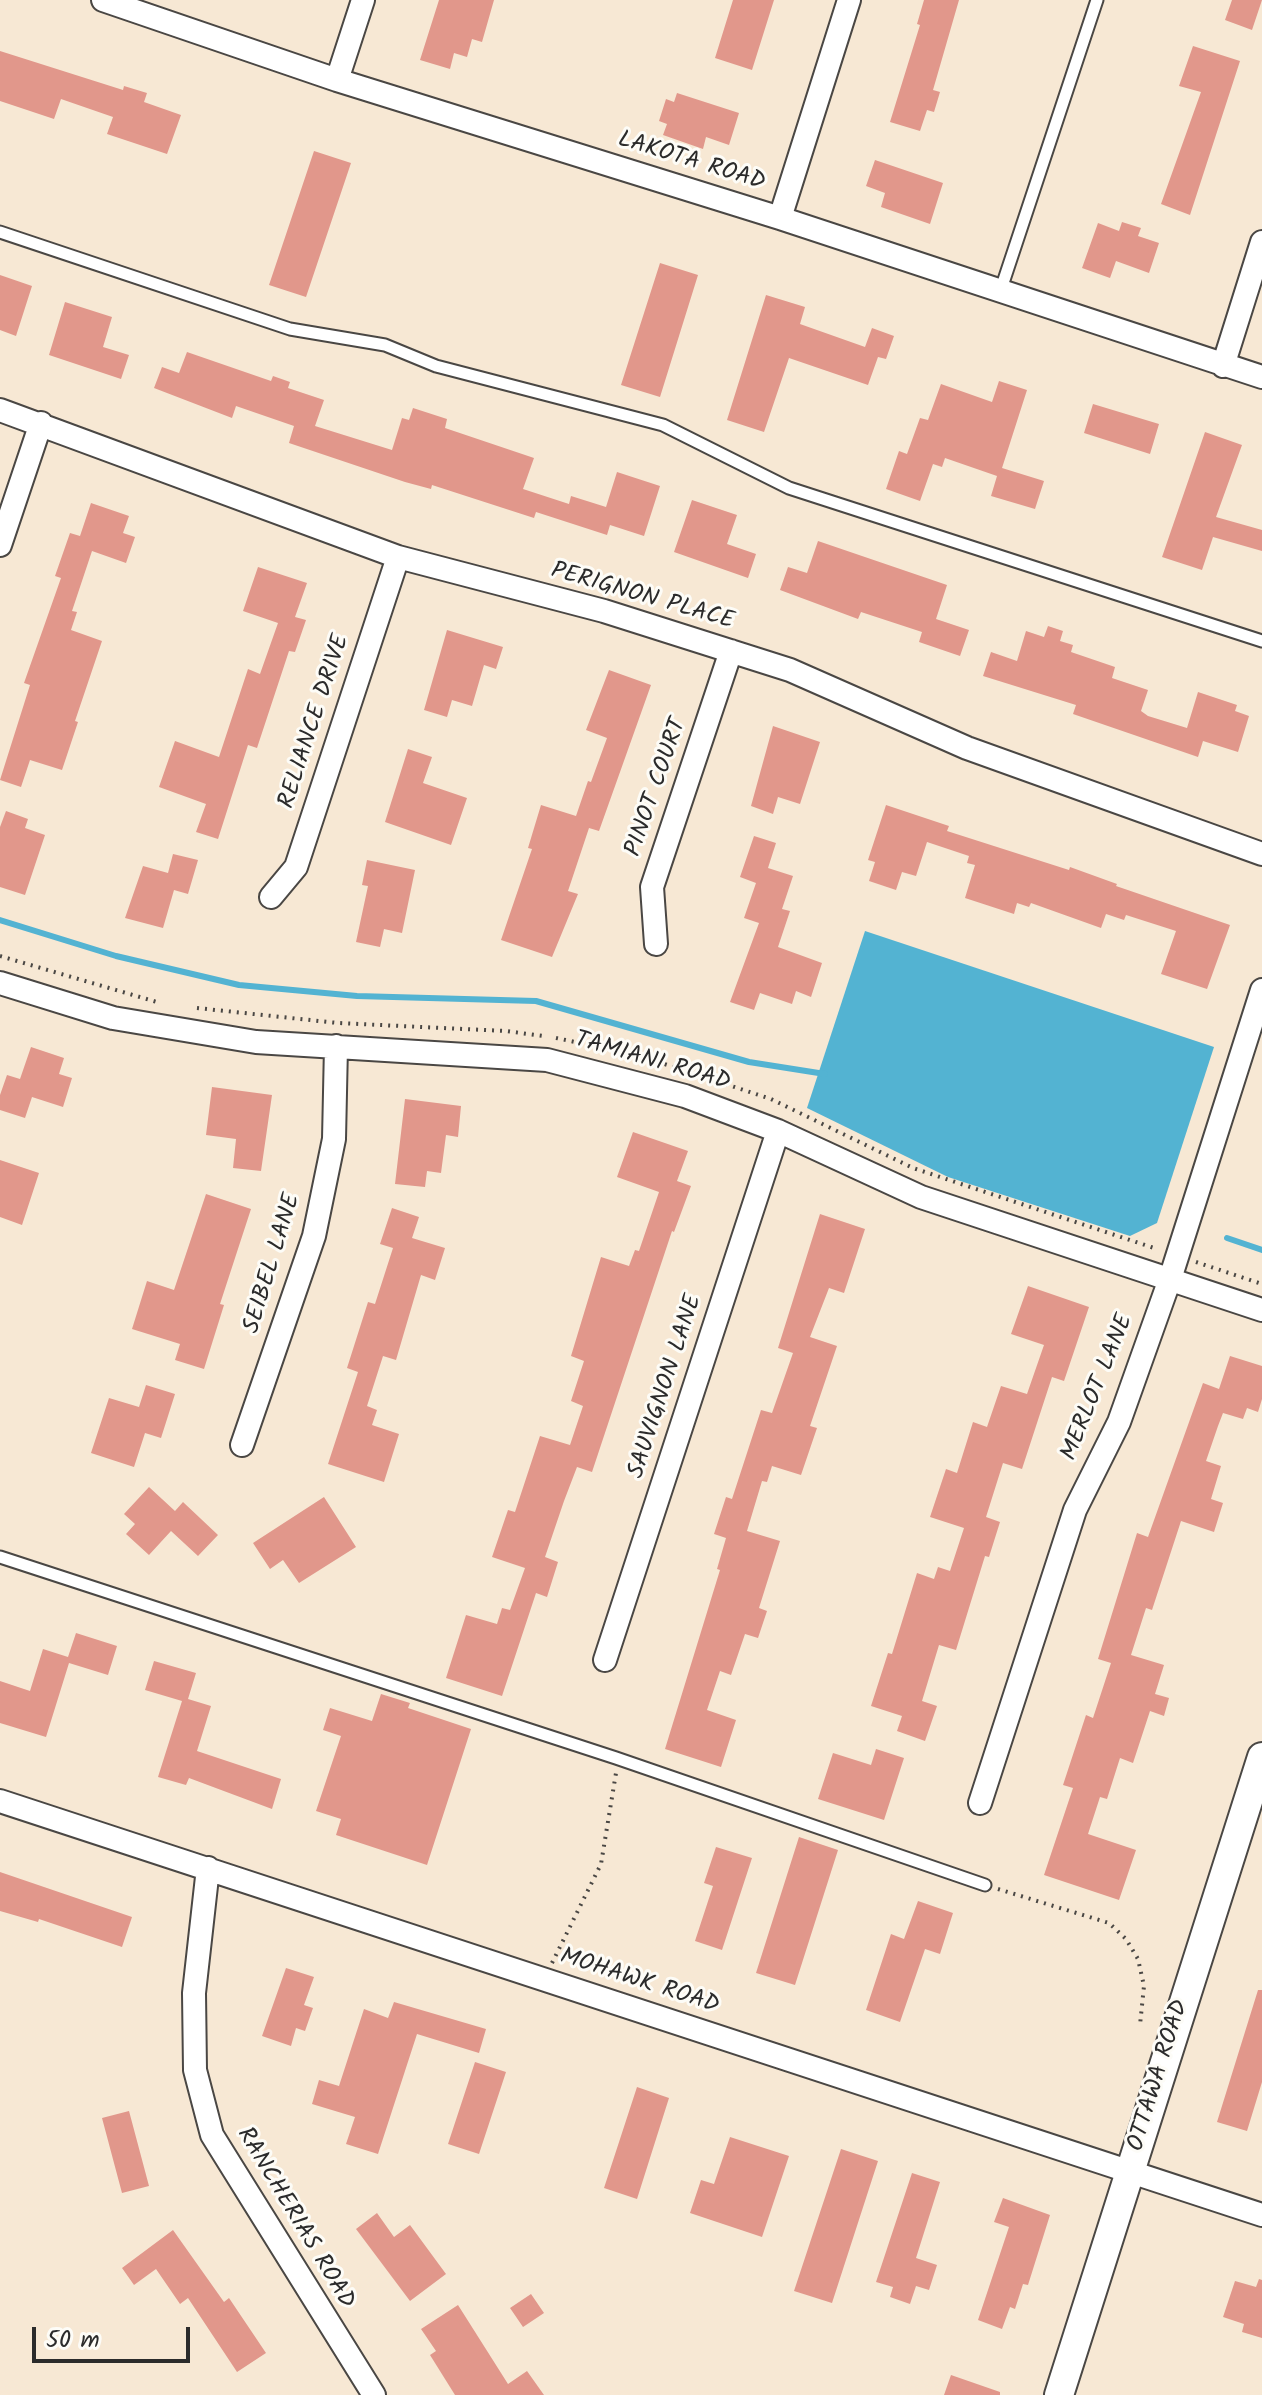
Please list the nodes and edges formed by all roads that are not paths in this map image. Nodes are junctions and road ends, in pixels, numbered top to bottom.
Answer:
1 (363, 0) edge
2 (849, 0) edge
3 (1097, 0) edge
4 (113, 1) edge
5 (337, 80) junction
6 (780, 218) junction
7 (0, 232) edge
8 (1262, 242) edge
9 (1000, 292) junction
10 (1223, 366) junction
11 (1262, 377) edge
12 (0, 410) edge
13 (41, 423) junction
14 (0, 545) edge
15 (398, 557) junction
16 (1262, 641) edge
17 (731, 651) junction
18 (1262, 854) edge
19 (271, 897) dead end
20 (656, 944) dead end
21 (0, 983) edge
22 (1262, 990) edge
23 (336, 1046) junction
24 (778, 1131) junction
25 (1170, 1279) junction
26 (1262, 1310) edge
27 (242, 1445) dead end
28 (0, 1557) edge
29 (605, 1660) dead end
30 (1262, 1757) edge
31 (0, 1801) edge
32 (980, 1803) dead end
33 (208, 1868) junction
34 (985, 1885) road end
35 (1131, 2172) junction
36 (1262, 2215) edge
37 (1065, 2393) edge
38 (374, 2395) edge

1 - 5 street
2 - 6 street
3 - 9 lane
4 - 5 street, LAKOTA ROAD
5 - 6 street, LAKOTA ROAD
6 - 9 street, LAKOTA ROAD
7 - 16 lane
8 - 10 street
9 - 10 street, LAKOTA ROAD
10 - 11 street, LAKOTA ROAD
12 - 13 street, PERIGNON PLACE
13 - 14 street
13 - 15 street, PERIGNON PLACE
15 - 17 street, PERIGNON PLACE
15 - 19 street, RELIANCE DRIVE
17 - 18 street, PERIGNON PLACE
17 - 20 street, PINOT COURT
21 - 23 street, TAMIANI ROAD
22 - 25 street, MERLOT LANE
23 - 24 street, TAMIANI ROAD
23 - 27 street, SEIBEL LANE
24 - 25 street, TAMIANI ROAD
24 - 29 street, SAUVIGNON LANE
25 - 26 street, TAMIANI ROAD
25 - 32 street, MERLOT LANE
28 - 34 lane
30 - 35 street, OTTAWA ROAD
31 - 33 street, MOHAWK ROAD
33 - 35 street, MOHAWK ROAD
33 - 38 street, RANCHERIAS ROAD
35 - 36 street, MOHAWK ROAD
35 - 37 street, OTTAWA ROAD

